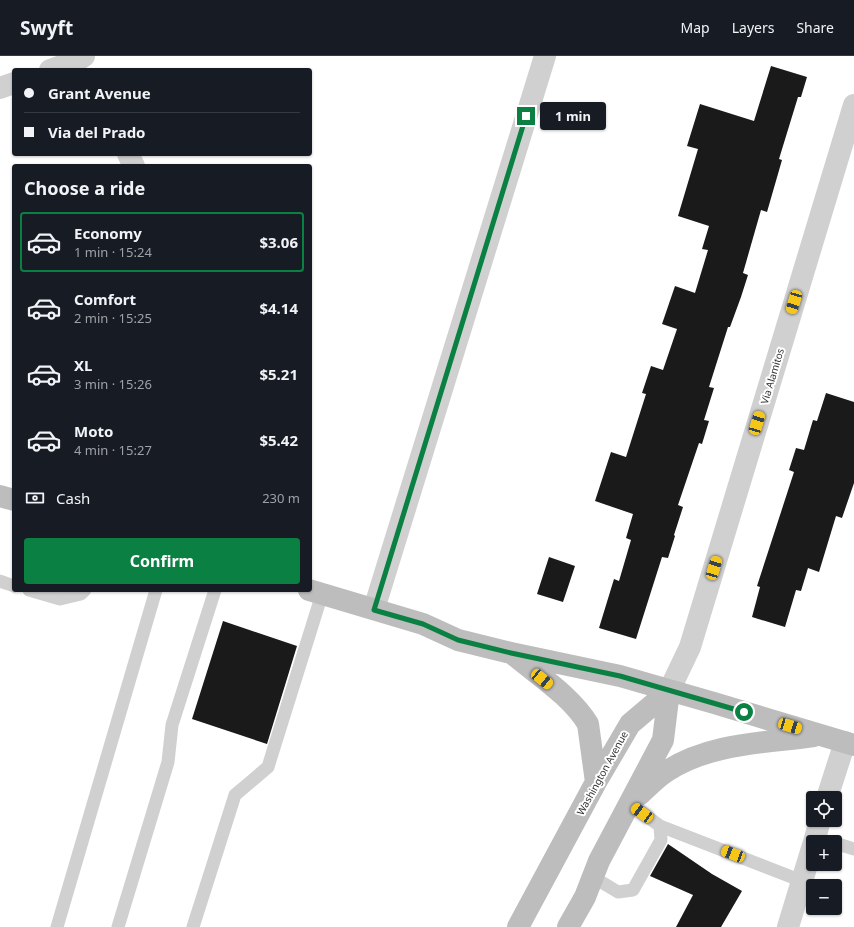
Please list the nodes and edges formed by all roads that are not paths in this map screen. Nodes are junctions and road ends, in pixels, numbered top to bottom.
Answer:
1 (545, 56) edge
2 (80, 60) edge
3 (56, 68) edge
4 (12, 84) edge
5 (0, 88) edge
6 (854, 105) edge
7 (0, 496) edge
8 (12, 499) edge
9 (0, 581) edge
10 (12, 585) edge
11 (36, 592) edge
12 (83, 592) edge
13 (155, 592) edge
14 (214, 592) edge
15 (316, 592) edge
16 (374, 610) junction
17 (511, 653) junction
18 (669, 691) junction
19 (820, 735) junction
20 (849, 744) edge
21 (596, 782) junction
22 (830, 791) edge
23 (630, 804) junction
24 (660, 826) junction
25 (842, 845) edge
26 (854, 849) edge
27 (806, 871) edge
28 (593, 877) junction
29 (802, 881) junction
30 (57, 927) edge
31 (118, 927) edge
32 (193, 927) edge
33 (518, 927) edge
34 (568, 927) edge
35 (788, 927) edge

1 - 16 street
2 - 3 street
4 - 5 street
6 - 18 street, Via Alamitos
7 - 8 main road
9 - 10 lane
11 - 12 lane
13 - 30 lane
14 - 31 lane
15 - 16 main road
15 - 32 lane
16 - 17 main road
17 - 18 main road
17 - 21 main road
18 - 19 main road
18 - 21 main road, Washington Avenue
18 - 23 main road
19 - 20 main road
19 - 23 main road
20 - 22 street
21 - 33 main road, Washington Avenue
23 - 24 lane
23 - 28 main road
24 - 28 lane
24 - 29 lane
25 - 26 lane
27 - 29 street
28 - 34 main road
29 - 35 street

